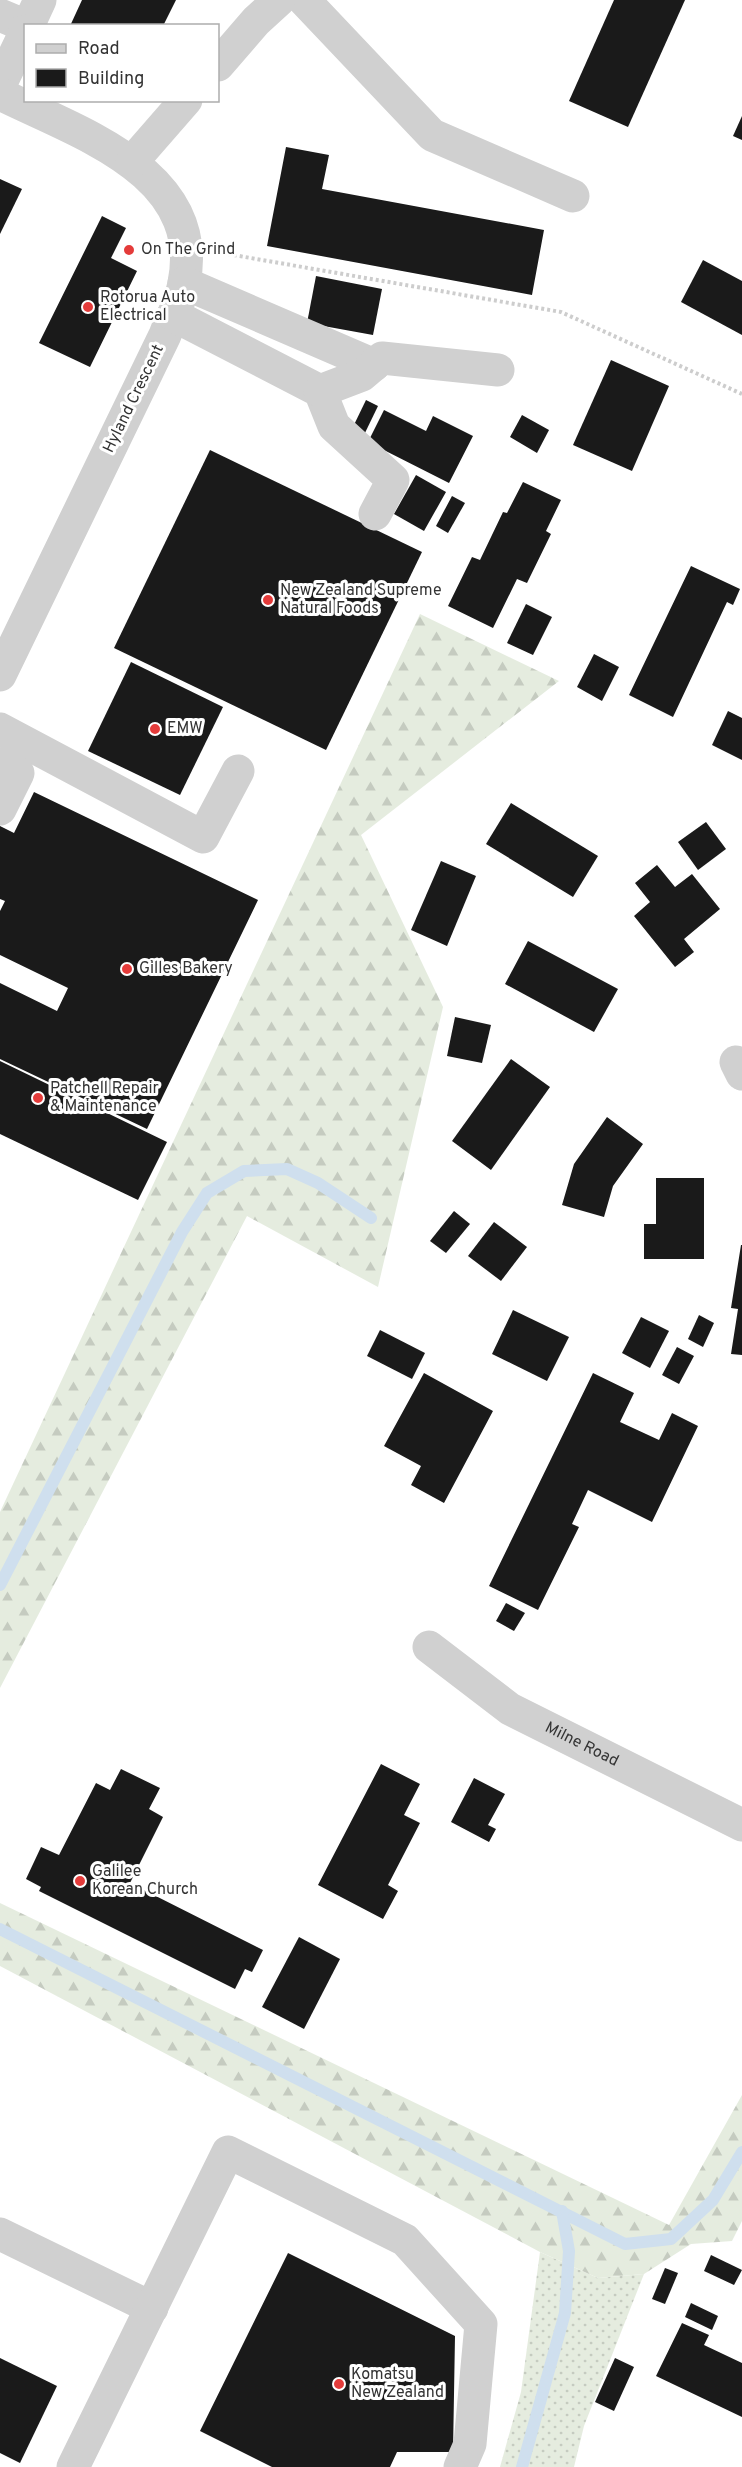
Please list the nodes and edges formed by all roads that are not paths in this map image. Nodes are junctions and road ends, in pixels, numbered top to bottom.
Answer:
1 (40, 0) edge
2 (279, 0) edge
3 (304, 0) edge
4 (0, 15) edge
5 (28, 24) edge
6 (24, 25) edge
7 (24, 35) edge
8 (219, 64) edge
9 (0, 85) edge
10 (0, 94) edge
11 (184, 102) edge
12 (132, 162) junction
13 (573, 196) dead end
14 (184, 283) junction
15 (173, 315) junction
16 (374, 365) junction
17 (498, 370) dead end
18 (320, 391) junction
19 (375, 514) dead end
20 (0, 675) edge
21 (0, 729) edge
22 (0, 764) edge
23 (238, 771) dead end
24 (0, 809) edge
25 (429, 1647) dead end
26 (742, 1825) edge
27 (0, 2234) edge
28 (152, 2308) junction
29 (73, 2467) edge
30 (460, 2467) edge

1 - 5 street
2 - 8 street
3 - 13 street
4 - 6 street
7 - 9 street
10 - 12 street, Hyland Crescent
11 - 12 street
12 - 14 street, Hyland Crescent
14 - 15 street, Hyland Crescent
14 - 16 street
15 - 18 street
15 - 20 street, Hyland Crescent
16 - 17 street
16 - 18 street
18 - 19 street
21 - 23 street
22 - 24 street
25 - 26 street, Milne Road
27 - 28 street
28 - 29 street
28 - 30 street

